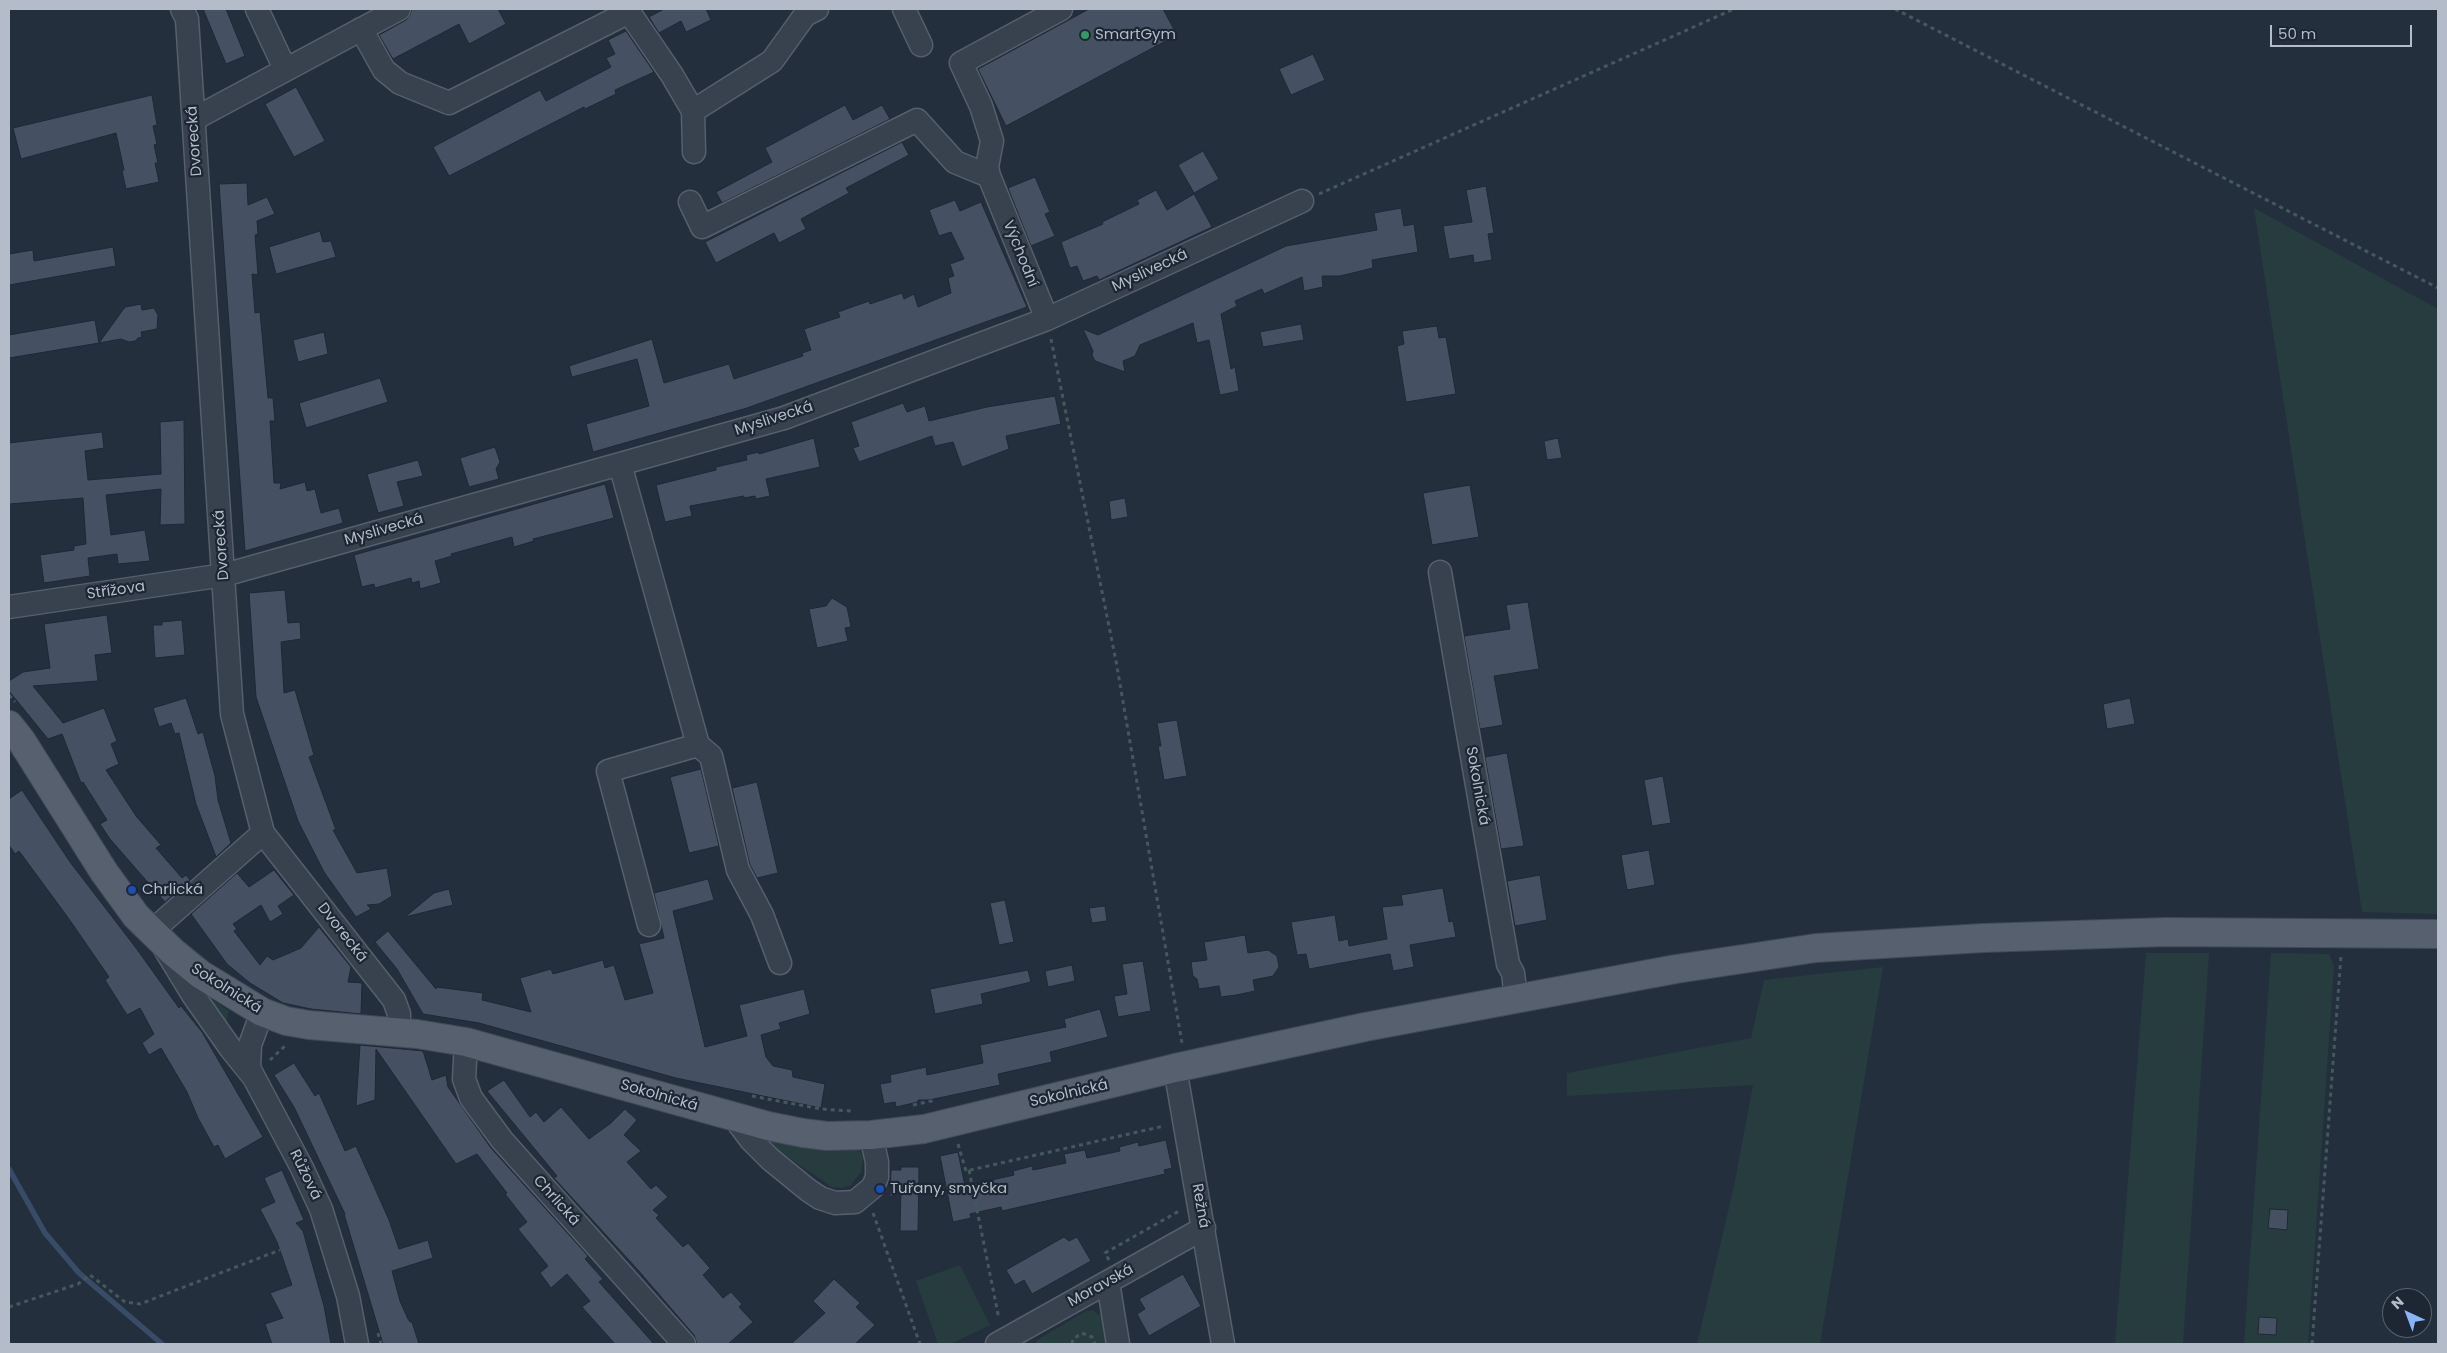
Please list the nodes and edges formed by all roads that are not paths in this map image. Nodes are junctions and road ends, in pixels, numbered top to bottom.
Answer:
1 (182, 9) edge
2 (257, 9) edge
3 (399, 9) edge
4 (816, 9) edge
5 (1061, 9) edge
6 (628, 10) edge
7 (907, 10) edge
8 (361, 29) junction
9 (920, 45) dead end
10 (284, 69) junction
11 (693, 111) junction
12 (194, 119) junction
13 (694, 152) dead end
14 (991, 182) junction
15 (1302, 201) road end
16 (690, 202) dead end
17 (1047, 319) junction
18 (620, 464) junction
19 (1440, 572) dead end
20 (224, 575) junction
21 (9, 608) edge
22 (9, 725) edge
23 (698, 745) junction
24 (264, 833) junction
25 (649, 925) dead end
26 (2438, 934) edge
27 (156, 936) junction
28 (780, 963) dead end
29 (1516, 998) junction
30 (262, 1012) junction
31 (399, 1033) junction
32 (466, 1042) junction
33 (1181, 1067) junction
34 (260, 1072) junction
35 (739, 1105) junction
36 (871, 1135) junction
37 (1204, 1228) junction
38 (1110, 1274) junction
39 (999, 1337) edge
40 (358, 1344) edge
41 (684, 1344) edge
42 (1118, 1344) edge
43 (1223, 1344) edge

1 - 12 street, Dvorecká
2 - 10 street
3 - 8 street
4 - 11 street
5 - 14 street
6 - 8 street
6 - 11 street
7 - 9 street
8 - 10 street
10 - 12 street
11 - 13 street
12 - 20 street, Dvorecká
14 - 16 street
14 - 17 street, Východní
15 - 17 street, Myslivecká
17 - 18 street, Myslivecká
18 - 20 street, Myslivecká
18 - 23 street
19 - 29 street, Sokolnická
20 - 21 street, Střížova
20 - 24 street, Dvorecká
22 - 27 main road, Sokolnická
23 - 25 street
23 - 28 street
24 - 27 street
24 - 31 street, Dvorecká
26 - 29 main road, Sokolnická
27 - 30 main road, Sokolnická
27 - 34 street
29 - 33 main road, Sokolnická
30 - 31 main road, Sokolnická
30 - 34 street, Růžová
31 - 32 main road, Sokolnická
32 - 35 main road, Sokolnická
32 - 41 street, Chrlická
33 - 36 main road, Sokolnická
33 - 37 street, Režná
34 - 40 street, Růžová
35 - 36 main road, Sokolnická
35 - 36 street
37 - 38 street, Moravská
37 - 43 street, Režná
38 - 39 street, Moravská
38 - 42 street

